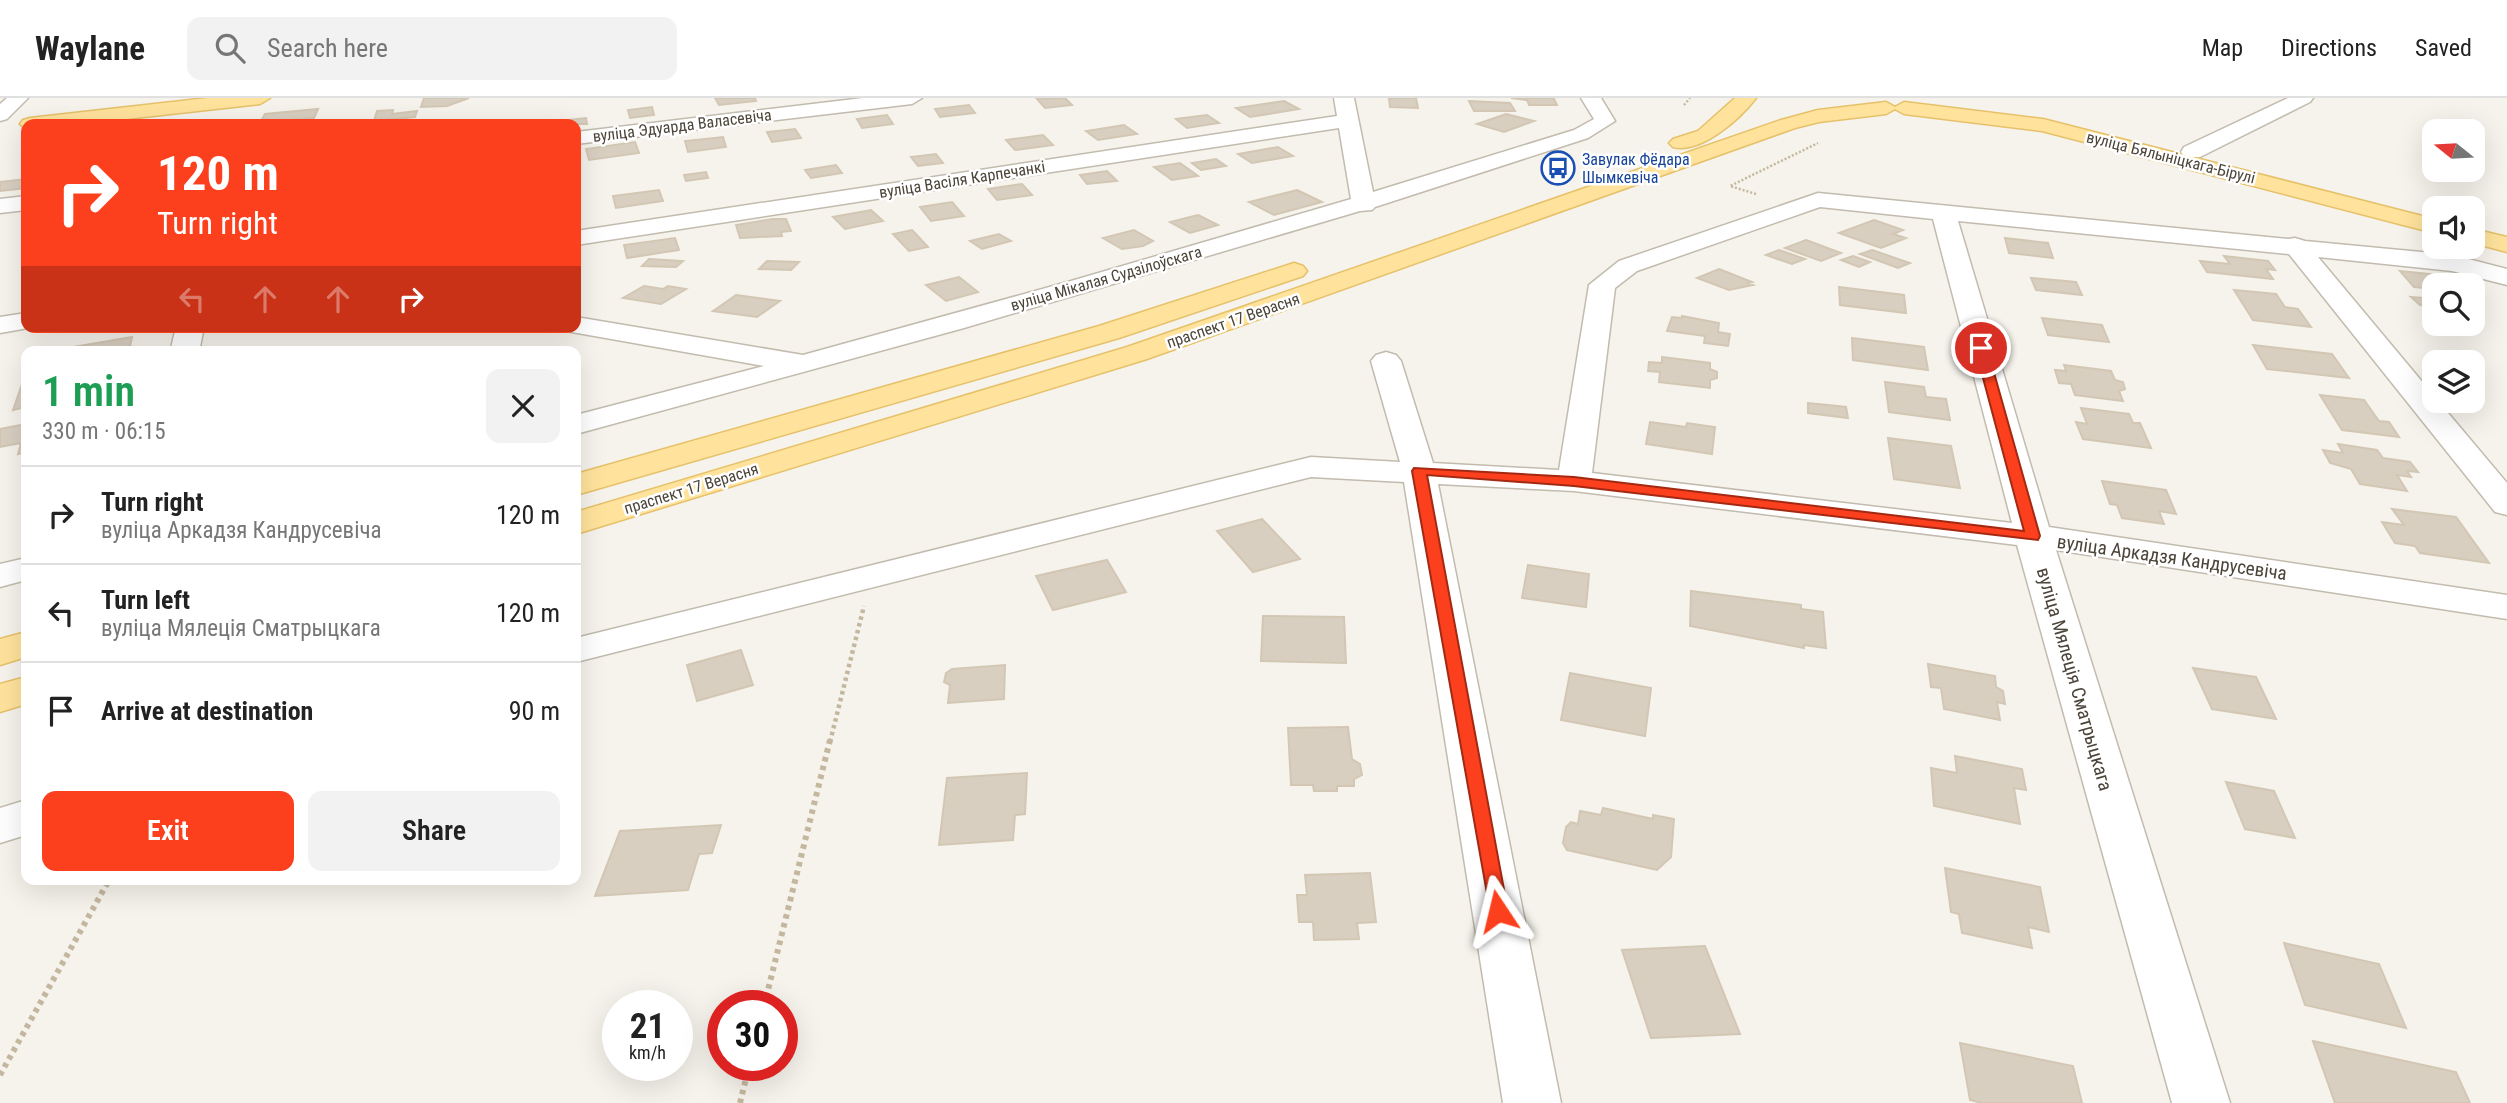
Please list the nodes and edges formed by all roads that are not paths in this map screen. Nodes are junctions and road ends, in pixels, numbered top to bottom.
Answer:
1 (18, 98) edge
2 (260, 98) edge
3 (912, 98) edge
4 (1591, 98) edge
5 (1746, 98) edge
6 (1802, 98) edge
7 (1956, 98) edge
8 (2303, 98) edge
9 (2012, 100) dead end
10 (1895, 108) junction
11 (1346, 109) edge
12 (0, 115) edge
13 (80, 119) edge
14 (21, 126) edge
15 (0, 128) edge
16 (581, 137) edge
17 (2192, 152) junction
18 (21, 204) edge
19 (1364, 205) junction
20 (0, 206) edge
21 (2422, 212) edge
22 (1944, 214) junction
23 (2422, 223) edge
24 (2485, 228) edge
25 (2507, 233) edge
26 (581, 237) edge
27 (2485, 239) edge
28 (2295, 245) junction
29 (2507, 245) edge
30 (2507, 277) edge
31 (21, 322) edge
32 (0, 325) edge
33 (581, 326) edge
34 (1386, 361) dead end
35 (808, 364) junction
36 (581, 424) edge
37 (1419, 471) junction
38 (1574, 481) junction
39 (581, 484) edge
40 (2507, 505) edge
41 (581, 521) edge
42 (2033, 536) junction
43 (21, 570) edge
44 (0, 576) edge
45 (2507, 607) edge
46 (21, 646) edge
47 (581, 649) edge
48 (0, 652) edge
49 (21, 692) edge
50 (0, 698) edge
51 (21, 819) edge
52 (0, 826) edge
53 (1532, 1103) edge
54 (2201, 1103) edge

1 - 12 street
2 - 13 main road
3 - 16 street, вуліца Эдуарда Валасевіча
4 - 19 street, вуліца Мікалая Судзілоўскага
5 - 39 main road, праспект 17 Верасня
6 - 10 main road
7 - 10 main road
8 - 17 street
9 - 17 main road, вуліца Бялыніцкага-Бірулі
10 - 23 main road, вуліца Бялыніцкага-Бірулі
10 - 41 main road, праспект 17 Верасня
11 - 19 street
11 - 26 street, вуліца Васіля Карпечанкі
14 - 15 main road
17 - 21 main road, вуліца Бялыніцкага-Бірулі
18 - 20 street
19 - 35 street, вуліца Мікалая Судзілоўскага
22 - 28 street
22 - 38 street
22 - 42 street, вуліца Мялеція Сматрыцкага
24 - 25 main road
27 - 29 main road
28 - 30 street
28 - 40 street
31 - 32 street
33 - 35 street
34 - 37 street
35 - 36 street, вуліца Мікалая Судзілоўскага
37 - 38 street, вуліца Аркадзя Кандрусевіча
37 - 47 street
37 - 53 street
38 - 42 street, вуліца Аркадзя Кандрусевіча
42 - 45 street, вуліца Аркадзя Кандрусевіча
42 - 54 street, вуліца Мялеція Сматрыцкага
43 - 44 street
46 - 48 main road
49 - 50 main road
51 - 52 street

